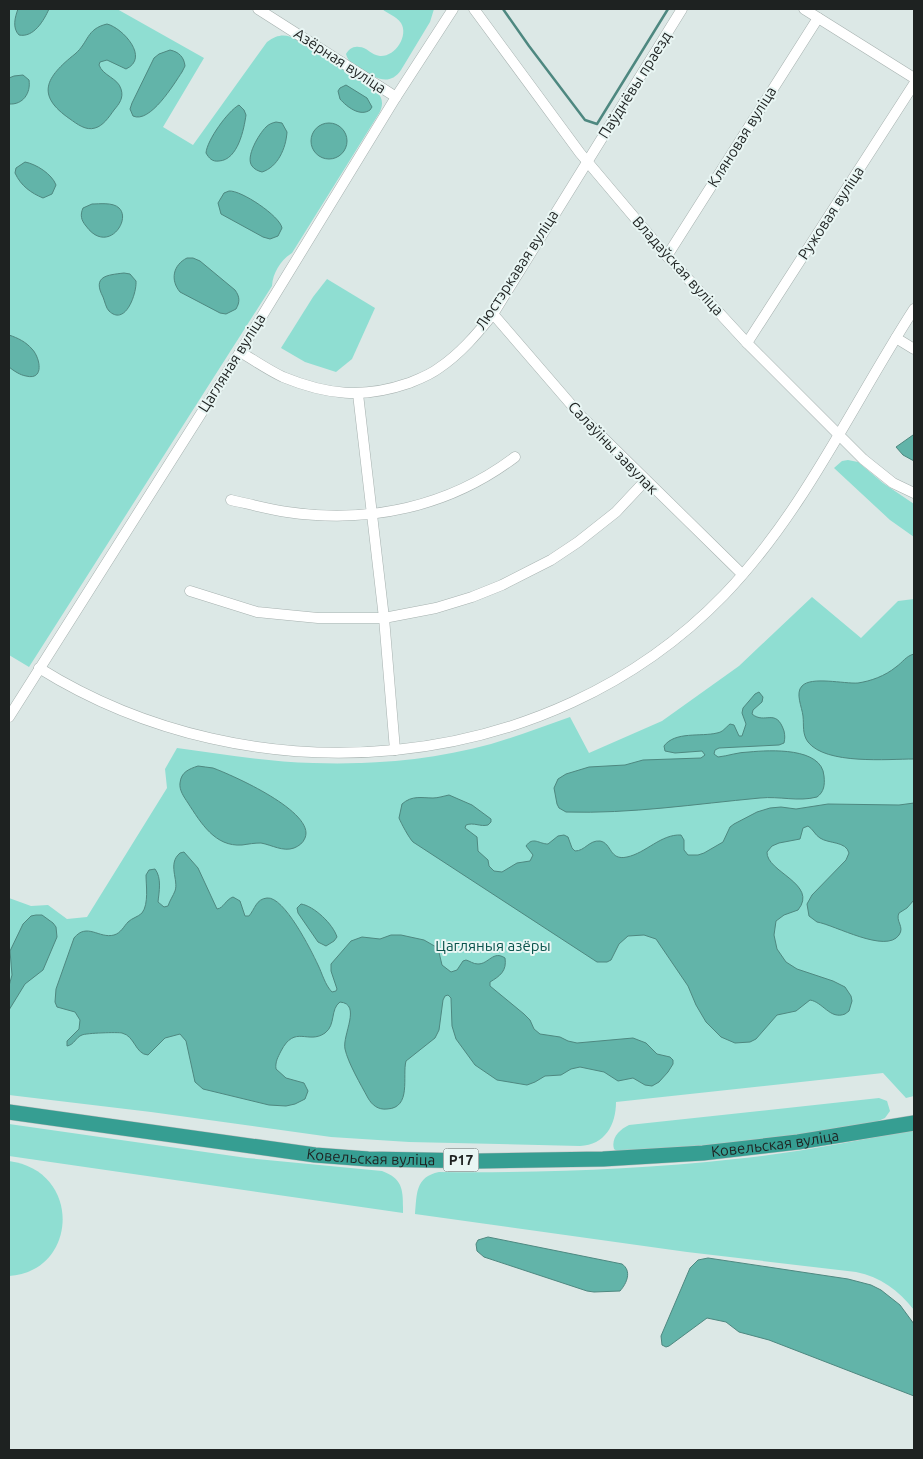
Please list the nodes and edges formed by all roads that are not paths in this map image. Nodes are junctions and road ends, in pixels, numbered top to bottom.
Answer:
1 (258, 9) edge
2 (453, 9) edge
3 (474, 9) edge
4 (682, 9) edge
5 (804, 9) edge
6 (818, 18) junction
7 (914, 78) edge
8 (914, 84) edge
9 (396, 97) junction
10 (588, 162) junction
11 (667, 256) junction
12 (914, 309) edge
13 (492, 314) junction
14 (896, 338) junction
15 (747, 343) junction
16 (914, 349) edge
17 (240, 352) junction
18 (358, 394) junction
19 (838, 434) junction
20 (516, 457) dead end
21 (645, 480) junction
22 (914, 493) edge
23 (231, 500) dead end
24 (372, 514) junction
25 (742, 574) junction
26 (190, 592) dead end
27 (384, 618) junction
28 (39, 668) junction
29 (9, 717) edge
30 (395, 750) junction
31 (9, 1112) edge
32 (914, 1123) edge

1 - 9 street, Азёрная вуліца
2 - 9 street, Цагляная вуліца
3 - 10 street, Владаўская вуліца
4 - 10 street, Паўднёвы праезд
5 - 6 street
6 - 7 street
6 - 11 street, Кляновая вуліца
8 - 15 street, Ружовая вуліца
9 - 17 street, Цагляная вуліца
10 - 11 street, Владаўская вуліца
10 - 13 street, Люстэркавая вуліца
11 - 15 street, Владаўская вуліца
12 - 14 street
13 - 18 street, Люстэркавая вуліца
13 - 21 street, Салаўіны завулак
14 - 16 street
14 - 19 street
15 - 19 street, Владаўская вуліца
17 - 18 street, Люстэркавая вуліца
17 - 28 street, Цагляная вуліца
18 - 24 street
19 - 22 street, Владаўская вуліца
19 - 25 street
20 - 24 street
21 - 25 street, Салаўіны завулак
21 - 27 street
23 - 24 street
24 - 27 street
25 - 30 street
26 - 27 street
27 - 30 street
28 - 29 street, Цагляная вуліца
28 - 30 street
31 - 32 highway, Ковельская вуліца / Р17

